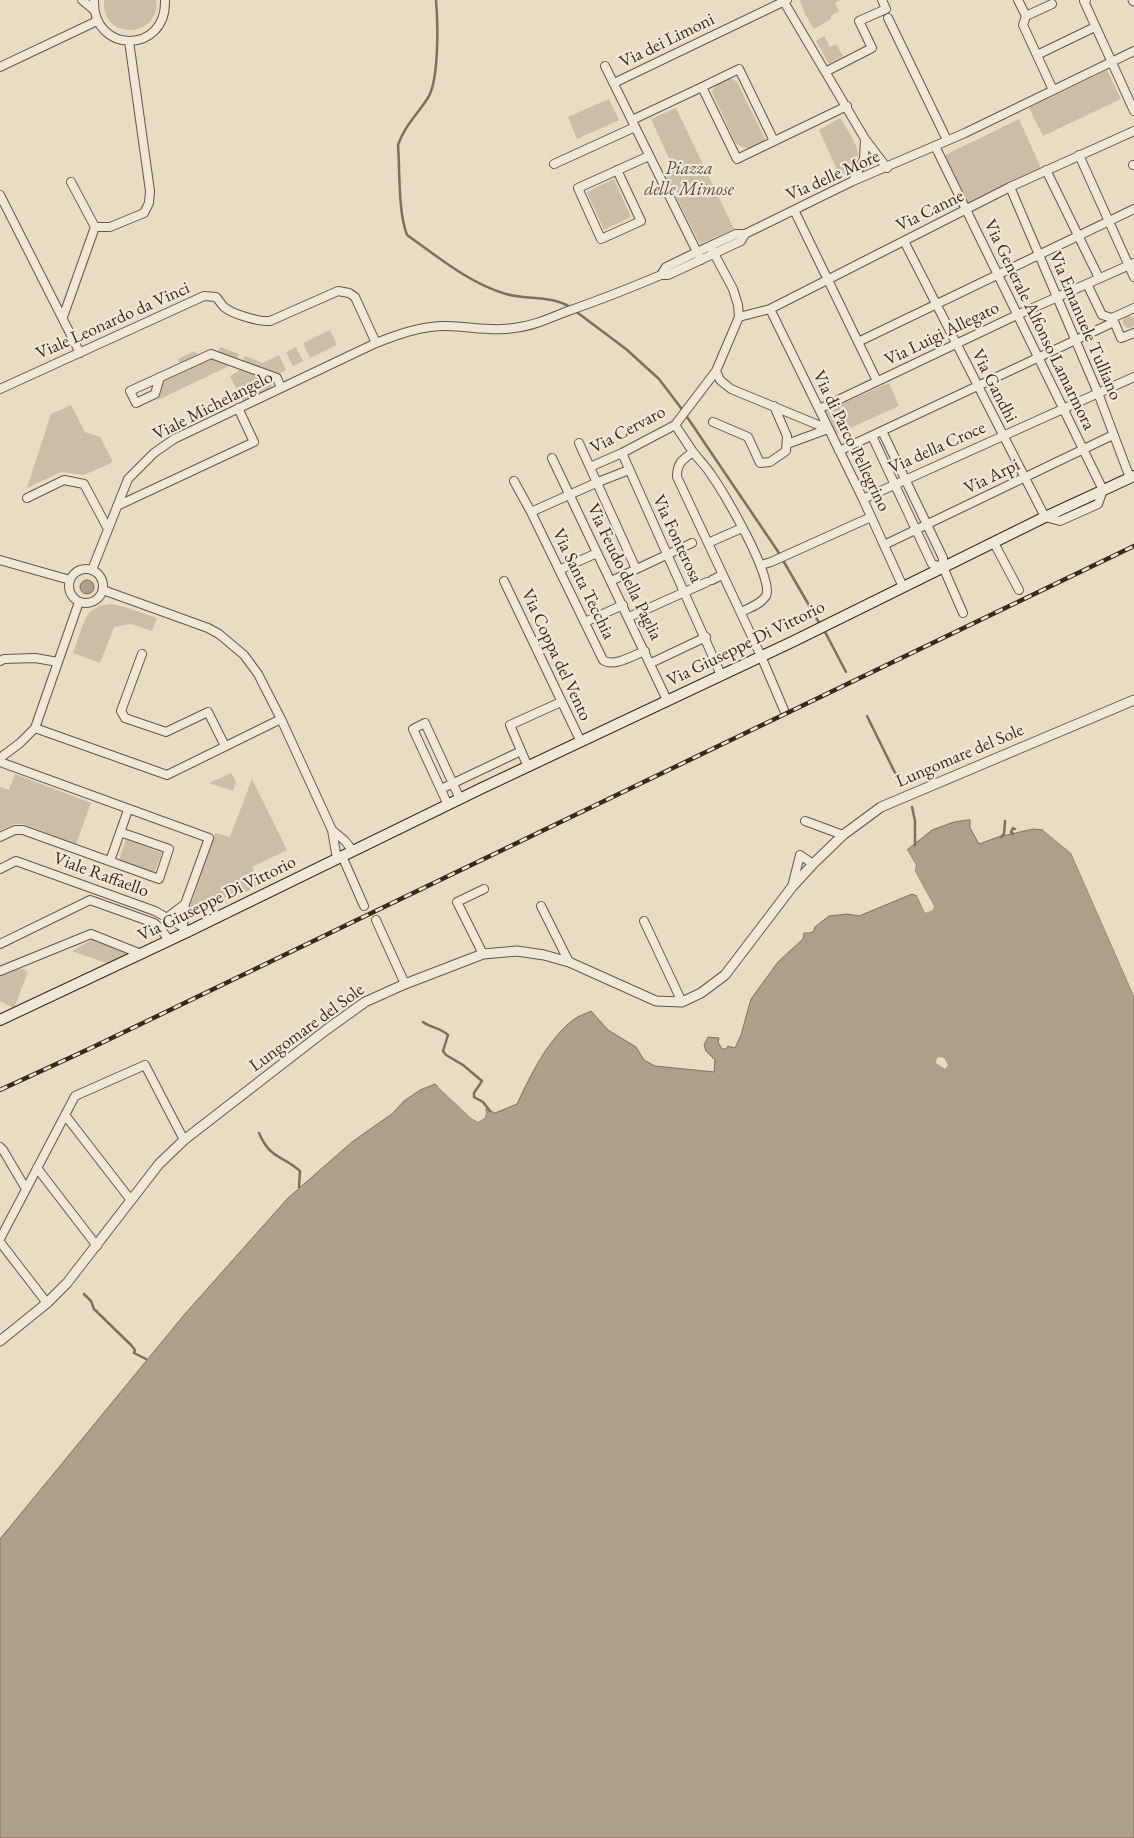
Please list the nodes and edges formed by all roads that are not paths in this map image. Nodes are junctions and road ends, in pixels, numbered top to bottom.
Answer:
1 (82, 0) edge
2 (94, 0) edge
3 (165, 0) edge
4 (882, 0) edge
5 (1018, 0) edge
6 (786, 1) edge
7 (1085, 1) edge
8 (1052, 4) dead end
9 (94, 10) junction
10 (1026, 16) junction
11 (888, 18) dead end
12 (97, 21) junction
13 (1095, 27) junction
14 (130, 41) junction
15 (1134, 51) edge
16 (1036, 55) junction
17 (1111, 62) junction
18 (605, 66) dead end
19 (0, 67) edge
20 (827, 71) junction
21 (614, 83) junction
22 (702, 87) junction
23 (1053, 90) junction
24 (847, 106) junction
25 (1133, 106) edge
26 (634, 124) junction
27 (1134, 132) edge
28 (866, 139) junction
29 (947, 140) junction
30 (774, 141) junction
31 (935, 146) junction
32 (1079, 155) junction
33 (649, 156) junction
34 (554, 164) dead end
35 (887, 168) junction
36 (617, 170) junction
37 (1046, 170) junction
38 (853, 181) junction
39 (71, 182) dead end
40 (1010, 187) junction
41 (0, 195) edge
42 (1134, 209) edge
43 (794, 210) junction
44 (966, 210) junction
45 (1109, 222) junction
46 (96, 227) junction
47 (1078, 236) junction
48 (904, 241) junction
49 (712, 250) junction
50 (699, 256) junction
51 (1038, 256) junction
52 (1131, 264) edge
53 (998, 275) junction
54 (1134, 277) edge
55 (1099, 278) junction
56 (828, 280) junction
57 (1088, 284) junction
58 (608, 298) joint
59 (1056, 298) junction
60 (935, 305) junction
61 (1134, 308) edge
62 (770, 309) junction
63 (1017, 315) junction
64 (63, 317) junction
65 (739, 318) junction
66 (1113, 320) junction
67 (1134, 333) edge
68 (1074, 340) junction
69 (378, 342) junction
70 (858, 342) junction
71 (956, 344) junction
72 (80, 352) junction
73 (1038, 357) junction
74 (716, 371) junction
75 (160, 377) dead end
76 (1134, 378) edge
77 (877, 382) junction
78 (977, 386) junction
79 (281, 388) junction
80 (0, 389) edge
81 (1098, 393) junction
82 (774, 406) junction
83 (238, 408) junction
84 (1063, 409) junction
85 (819, 410) junction
86 (713, 422) dead end
87 (676, 425) junction
88 (828, 429) junction
89 (882, 431) junction
90 (1003, 435) junction
91 (1113, 435) junction
92 (872, 436) junction
93 (579, 443) dead end
94 (786, 444) junction
95 (1083, 449) junction
96 (839, 451) junction
97 (693, 452) junction
98 (622, 453) junction
99 (552, 458) dead end
100 (590, 467) junction
101 (630, 470) junction
102 (1132, 477) edge
103 (1024, 478) junction
104 (906, 479) junction
105 (514, 481) dead end
106 (598, 482) junction
107 (894, 484) junction
108 (1103, 490) junction
109 (570, 494) junction
110 (26, 498) dead end
111 (863, 498) junction
112 (117, 506) junction
113 (531, 512) junction
114 (871, 517) junction
115 (1045, 517) junction
116 (927, 525) junction
117 (742, 528) junction
118 (108, 529) junction
119 (916, 530) junction
120 (692, 543) dead end
121 (708, 543) junction
122 (994, 543) junction
123 (884, 545) junction
124 (597, 553) junction
125 (667, 554) junction
126 (0, 560) edge
127 (760, 565) junction
128 (943, 567) junction
129 (636, 569) junction
130 (92, 570) junction
131 (559, 570) junction
132 (722, 575) junction
133 (70, 580) junction
134 (504, 581) dead end
135 (611, 581) junction
136 (903, 587) junction
137 (103, 590) junction
138 (1019, 590) dead end
139 (685, 592) junction
140 (79, 602) junction
141 (623, 605) junction
142 (741, 612) junction
143 (963, 613) dead end
144 (629, 617) junction
145 (585, 622) junction
146 (706, 637) junction
147 (645, 650) junction
148 (142, 654) dead end
149 (761, 656) junction
150 (0, 661) edge
151 (58, 662) junction
152 (651, 664) junction
153 (721, 674) junction
154 (667, 700) junction
155 (1134, 700) edge
156 (560, 702) junction
157 (784, 710) dead end
158 (281, 719) junction
159 (35, 728) junction
160 (581, 742) junction
161 (225, 746) junction
162 (521, 751) junction
163 (0, 758) edge
164 (0, 762) edge
165 (528, 767) junction
166 (452, 783) junction
167 (441, 789) junction
168 (460, 799) junction
169 (448, 804) junction
170 (128, 810) junction
171 (805, 820) dead end
172 (332, 830) junction
173 (120, 832) junction
174 (843, 836) junction
175 (0, 837) edge
176 (352, 851) junction
177 (339, 858) junction
178 (110, 861) junction
179 (812, 864) junction
180 (0, 869) edge
181 (792, 887) junction
182 (484, 889) dead end
183 (185, 904) junction
184 (364, 906) dead end
185 (540, 906) dead end
186 (168, 917) junction
187 (376, 920) dead end
188 (644, 921) dead end
189 (185, 930) junction
190 (169, 940) junction
191 (0, 944) edge
192 (141, 954) junction
193 (483, 954) junction
194 (569, 962) junction
195 (0, 971) edge
196 (405, 984) junction
197 (682, 1002) junction
198 (0, 1020) edge
199 (65, 1115) junction
200 (184, 1140) junction
201 (0, 1148) edge
202 (37, 1168) junction
203 (26, 1189) junction
204 (130, 1199) junction
205 (0, 1240) edge
206 (97, 1246) junction
207 (47, 1303) junction
208 (0, 1341) edge

1 - 9 street
2 - 9 street
3 - 14 street
4 - 20 street
5 - 10 street
6 - 20 street
6 - 21 street, Via dei Limoni
7 - 13 street
8 - 10 street
9 - 12 street
10 - 16 street
11 - 29 street
12 - 14 street
12 - 19 street
13 - 16 street
13 - 17 street
14 - 46 street
15 - 17 street, Via delle More
16 - 23 street
17 - 23 street, Via delle More
17 - 25 street
18 - 21 street
20 - 24 street
21 - 26 street
22 - 26 street
22 - 30 street
22 - 30 street
23 - 29 street, Via delle More
24 - 28 street
24 - 30 street
26 - 33 street
26 - 34 street
27 - 32 street, Via Canne
28 - 35 street
28 - 38 street
29 - 31 street, Via delle More
31 - 35 street, Via delle More
31 - 44 street, Via Generale Alfonso Lamarmora
32 - 37 street, Via Canne
32 - 45 street
33 - 36 street
33 - 50 street
35 - 38 street, Via delle More
36 - 36 street
37 - 40 street, Via Canne
37 - 47 street
38 - 43 street, Via delle More
39 - 46 street
40 - 44 street, Via Canne
40 - 51 street, Via Emanuele Tulliano
41 - 64 street
42 - 45 street
43 - 49 street, Via delle More
43 - 56 street
44 - 48 street, Via Canne
44 - 53 street, Via Generale Alfonso Lamarmora
45 - 47 street
45 - 52 street
46 - 64 street
47 - 51 street
47 - 55 street
48 - 56 street, Via Canne
48 - 60 street, Via Gandhi
49 - 50 street, Via delle More
49 - 65 street
50 - 58 street, Via delle More
51 - 53 street
51 - 59 street, Via Emanuele Tulliano
52 - 54 street
52 - 55 street, Via Luigi Allegato
53 - 60 street
53 - 63 street, Via Generale Alfonso Lamarmora
55 - 57 street, Via Luigi Allegato
56 - 62 street, Via Canne
56 - 70 street
57 - 59 street, Via Luigi Allegato
57 - 66 street
58 - 69 street, Viale Michelangelo
59 - 63 street, Via Luigi Allegato
59 - 68 street, Via Emanuele Tulliano
60 - 70 street
60 - 71 street, Via Gandhi
61 - 66 street
62 - 65 street, Via Canne
62 - 85 street, Via di Parco Pellegrino
63 - 71 street, Via Luigi Allegato
63 - 73 street, Via Generale Alfonso Lamarmora
64 - 72 street
65 - 74 street, Via Cervaro
66 - 67 street
66 - 68 street
68 - 73 street
68 - 81 street, Via Emanuele Tulliano
69 - 72 street, Viale Leonardo da Vinci
69 - 79 street, Viale Michelangelo
70 - 77 street
71 - 77 street, Via Luigi Allegato
71 - 78 street, Via Gandhi
72 - 80 street, Viale Leonardo da Vinci
73 - 78 street
73 - 84 street, Via Generale Alfonso Lamarmora
74 - 82 street
74 - 87 street, Via Cervaro
75 - 79 street
76 - 81 street, Via della Croce
77 - 85 street, Via Luigi Allegato
78 - 89 street
78 - 90 street, Via Gandhi
79 - 83 street, Viale Michelangelo
81 - 84 street, Via della Croce
81 - 91 street, Via Emanuele Tulliano
82 - 88 street
82 - 94 street
83 - 112 street, Viale Michelangelo
83 - 112 street
84 - 90 street, Via della Croce
84 - 95 street, Via Generale Alfonso Lamarmora
85 - 88 street, Via di Parco Pellegrino
86 - 94 street
87 - 97 street
87 - 98 street, Via Cervaro
88 - 94 street
88 - 96 street, Via di Parco Pellegrino
89 - 92 street
89 - 104 street
90 - 103 street, Via Gandhi
90 - 104 street, Via della Croce
91 - 95 street, Via Arpi
91 - 102 street, Via Emanuele Tulliano
92 - 96 street
92 - 107 street
93 - 100 street
95 - 103 street, Via Arpi
95 - 108 street, Via Generale Alfonso Lamarmora
96 - 111 street, Via di Parco Pellegrino
97 - 117 street
97 - 121 street
98 - 100 street, Via Cervaro
98 - 101 street, Via Fonterosa
99 - 109 street, Via Feudo della Paglia
100 - 106 street
101 - 106 street, Via Cervaro
101 - 125 street, Via Fonterosa
102 - 108 main road, Via Giuseppe Di Vittorio
103 - 115 street, Via Gandhi
103 - 116 street, Via Arpi
104 - 107 street, Via della Croce
104 - 116 street
105 - 113 street, Via Santa Tecchia
106 - 109 street, Via Cervaro
106 - 129 street
107 - 111 street, Via della Croce
107 - 119 street
108 - 115 main road, Via Giuseppe Di Vittorio
109 - 113 street, Via Cervaro
109 - 124 street, Via Feudo della Paglia
110 - 118 street
111 - 114 street, Via di Parco Pellegrino
112 - 118 street, Viale Michelangelo
113 - 131 street, Via Santa Tecchia
114 - 123 street, Via di Parco Pellegrino
114 - 127 street
115 - 122 main road, Via Giuseppe Di Vittorio
116 - 119 street, Via Arpi
116 - 128 street
117 - 121 street
117 - 127 street
118 - 130 street, Viale Michelangelo
119 - 123 street, Via Arpi
119 - 128 street
120 - 125 street
121 - 132 street
122 - 128 main road, Via Giuseppe Di Vittorio
122 - 138 street
123 - 136 street, Via di Parco Pellegrino
124 - 131 street
124 - 135 street, Via Feudo della Paglia
125 - 129 street
125 - 139 street, Via Fonterosa
126 - 133 street
127 - 142 street
128 - 136 main road, Via Giuseppe Di Vittorio
128 - 143 street
129 - 135 street
130 - 133 street
130 - 137 street
131 - 145 street, Via Santa Tecchia
132 - 139 street
132 - 142 street
133 - 140 street
134 - 156 street, Via Coppa del Vento
135 - 141 street, Via Feudo della Paglia
136 - 149 main road, Via Giuseppe Di Vittorio
137 - 140 street
137 - 158 street
139 - 144 street
139 - 146 street, Via Fonterosa
140 - 151 street
141 - 144 street, Via Feudo della Paglia
141 - 145 street
142 - 149 street
144 - 147 street, Via Feudo della Paglia
145 - 147 street, Via Santa Tecchia
146 - 152 street
146 - 153 street, Via Fonterosa
147 - 152 street, Via Feudo della Paglia
148 - 161 street
149 - 153 main road, Via Giuseppe Di Vittorio
149 - 157 street
150 - 151 street
151 - 159 street
152 - 154 street, Via Feudo della Paglia
153 - 154 main road, Via Giuseppe Di Vittorio
154 - 160 main road, Via Giuseppe Di Vittorio
155 - 174 street, Lungomare del Sole
156 - 160 street, Via Coppa del Vento
156 - 162 street
158 - 161 street
158 - 172 street
159 - 161 street
159 - 163 street
160 - 165 main road, Via Giuseppe Di Vittorio
162 - 165 street
162 - 166 street
164 - 170 street
165 - 168 main road, Via Giuseppe Di Vittorio
166 - 167 street
166 - 167 street
166 - 168 street
167 - 169 street
168 - 169 main road, Via Giuseppe Di Vittorio
169 - 176 main road, Via Giuseppe Di Vittorio
170 - 173 street
170 - 183 street
171 - 174 street
172 - 176 street
172 - 177 street
173 - 178 street
173 - 178 street
174 - 179 street, Lungomare del Sole
175 - 178 street
176 - 177 main road, Via Giuseppe Di Vittorio
177 - 184 street
177 - 189 main road, Via Giuseppe Di Vittorio
179 - 181 street, Lungomare del Sole
179 - 181 street, Lungomare del Sole
180 - 186 street, Viale Raffaello
181 - 197 street, Lungomare del Sole
182 - 193 street
183 - 186 street
183 - 189 street
185 - 194 street
186 - 189 street, Viale Raffaello
187 - 196 street
188 - 197 street
189 - 190 main road, Via Giuseppe Di Vittorio
190 - 191 street, Viale Raffaello
190 - 192 main road, Via Giuseppe Di Vittorio
192 - 195 street
192 - 198 main road, Via Giuseppe Di Vittorio
193 - 194 street, Lungomare del Sole
193 - 196 street, Lungomare del Sole
194 - 197 street, Lungomare del Sole
196 - 200 street, Lungomare del Sole
199 - 200 street
199 - 202 street
199 - 204 street
200 - 204 street, Lungomare del Sole
201 - 203 street
202 - 203 street
202 - 206 street
203 - 205 street
204 - 206 street, Lungomare del Sole
205 - 207 street
206 - 207 street, Lungomare del Sole
207 - 208 street, Lungomare del Sole

